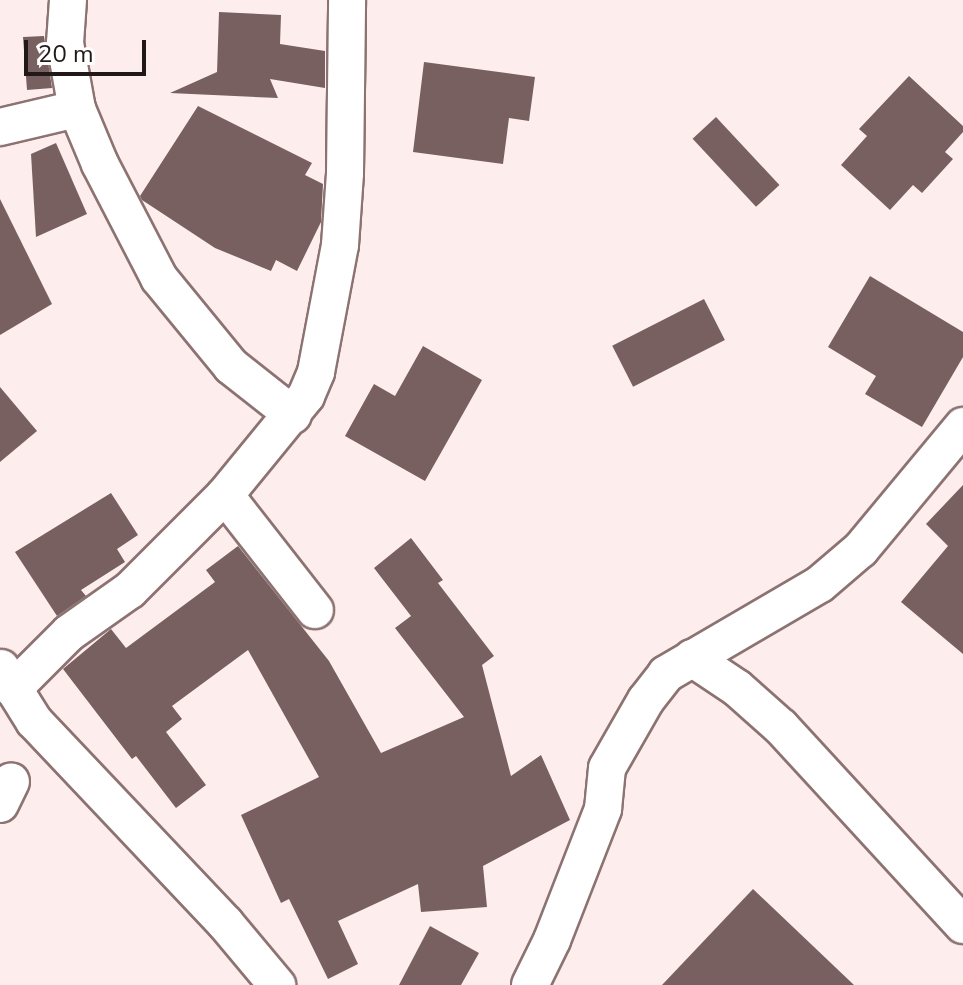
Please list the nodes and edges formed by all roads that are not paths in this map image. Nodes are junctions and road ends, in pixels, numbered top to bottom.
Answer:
1 (68, 0) edge
2 (347, 0) edge
3 (77, 109) junction
4 (0, 127) edge
5 (293, 415) junction
6 (963, 426) edge
7 (225, 495) junction
8 (315, 610) dead end
9 (692, 658) junction
10 (6, 678) edge
11 (963, 925) edge
12 (277, 985) edge
13 (530, 985) edge

1 - 3 street
2 - 5 street
3 - 4 street
3 - 5 street
5 - 7 street
6 - 9 street
7 - 8 street
7 - 10 street
9 - 11 street
9 - 13 street
10 - 12 street

